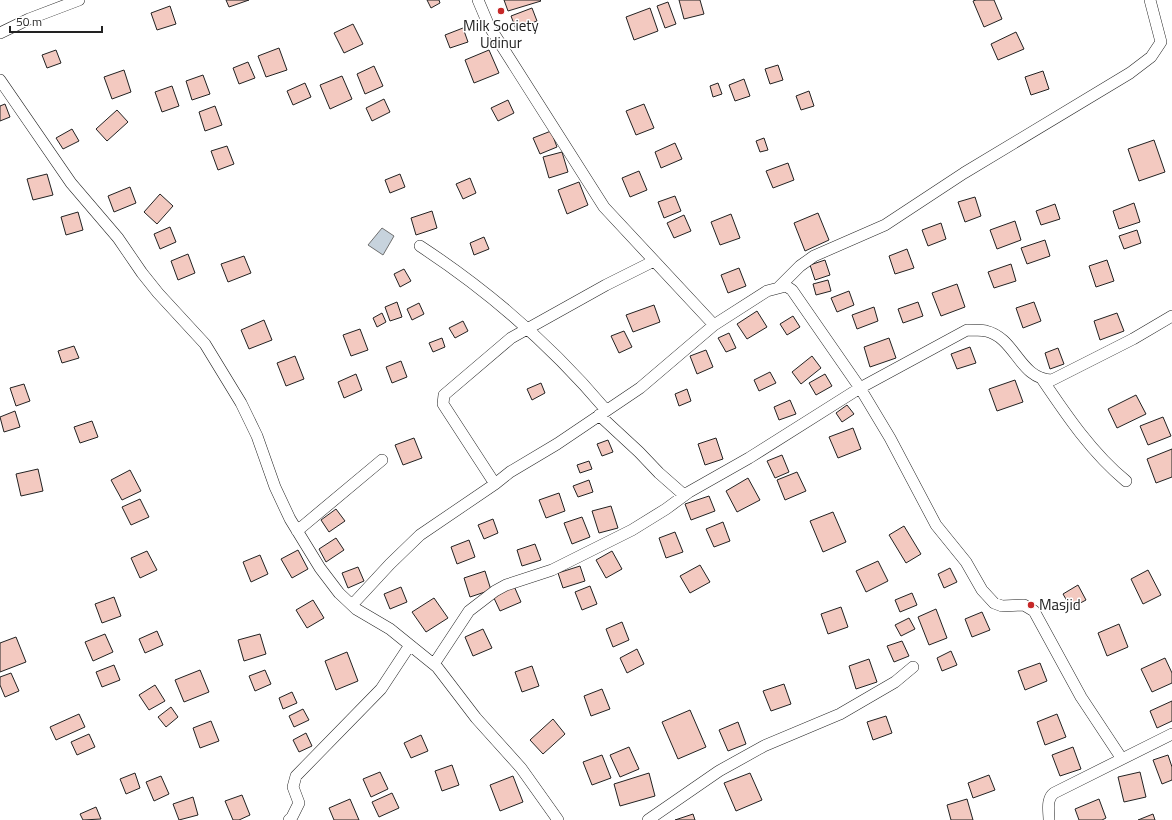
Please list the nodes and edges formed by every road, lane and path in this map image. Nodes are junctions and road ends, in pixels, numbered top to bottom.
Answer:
1 (79, 0) edge
2 (478, 0) edge
3 (1150, 0) edge
4 (0, 33) edge
5 (0, 80) edge
6 (420, 246) dead end
7 (654, 261) junction
8 (778, 287) junction
9 (1172, 316) edge
10 (714, 325) junction
11 (528, 328) junction
12 (1042, 379) junction
13 (860, 388) junction
14 (602, 412) junction
15 (382, 460) dead end
16 (1126, 481) dead end
17 (495, 484) junction
18 (684, 495) junction
19 (297, 531) junction
20 (352, 605) junction
21 (410, 645) junction
22 (434, 664) junction
23 (913, 667) dead end
24 (1172, 734) edge
25 (1122, 758) junction
26 (289, 820) edge
27 (558, 820) edge
28 (648, 820) edge
29 (1049, 820) edge

1 - 4 street
2 - 7 street
3 - 8 street
5 - 19 street
6 - 11 street
7 - 10 street
7 - 11 street
8 - 10 street
8 - 13 street
9 - 12 street
10 - 14 street
11 - 14 street
11 - 17 street
12 - 13 street
12 - 16 street
13 - 18 street
13 - 25 street
14 - 17 street
14 - 18 street
15 - 19 street
17 - 20 street
18 - 22 street
19 - 20 street
20 - 21 street
21 - 22 street
21 - 26 street
22 - 27 street
23 - 28 street
24 - 25 street
25 - 29 street

